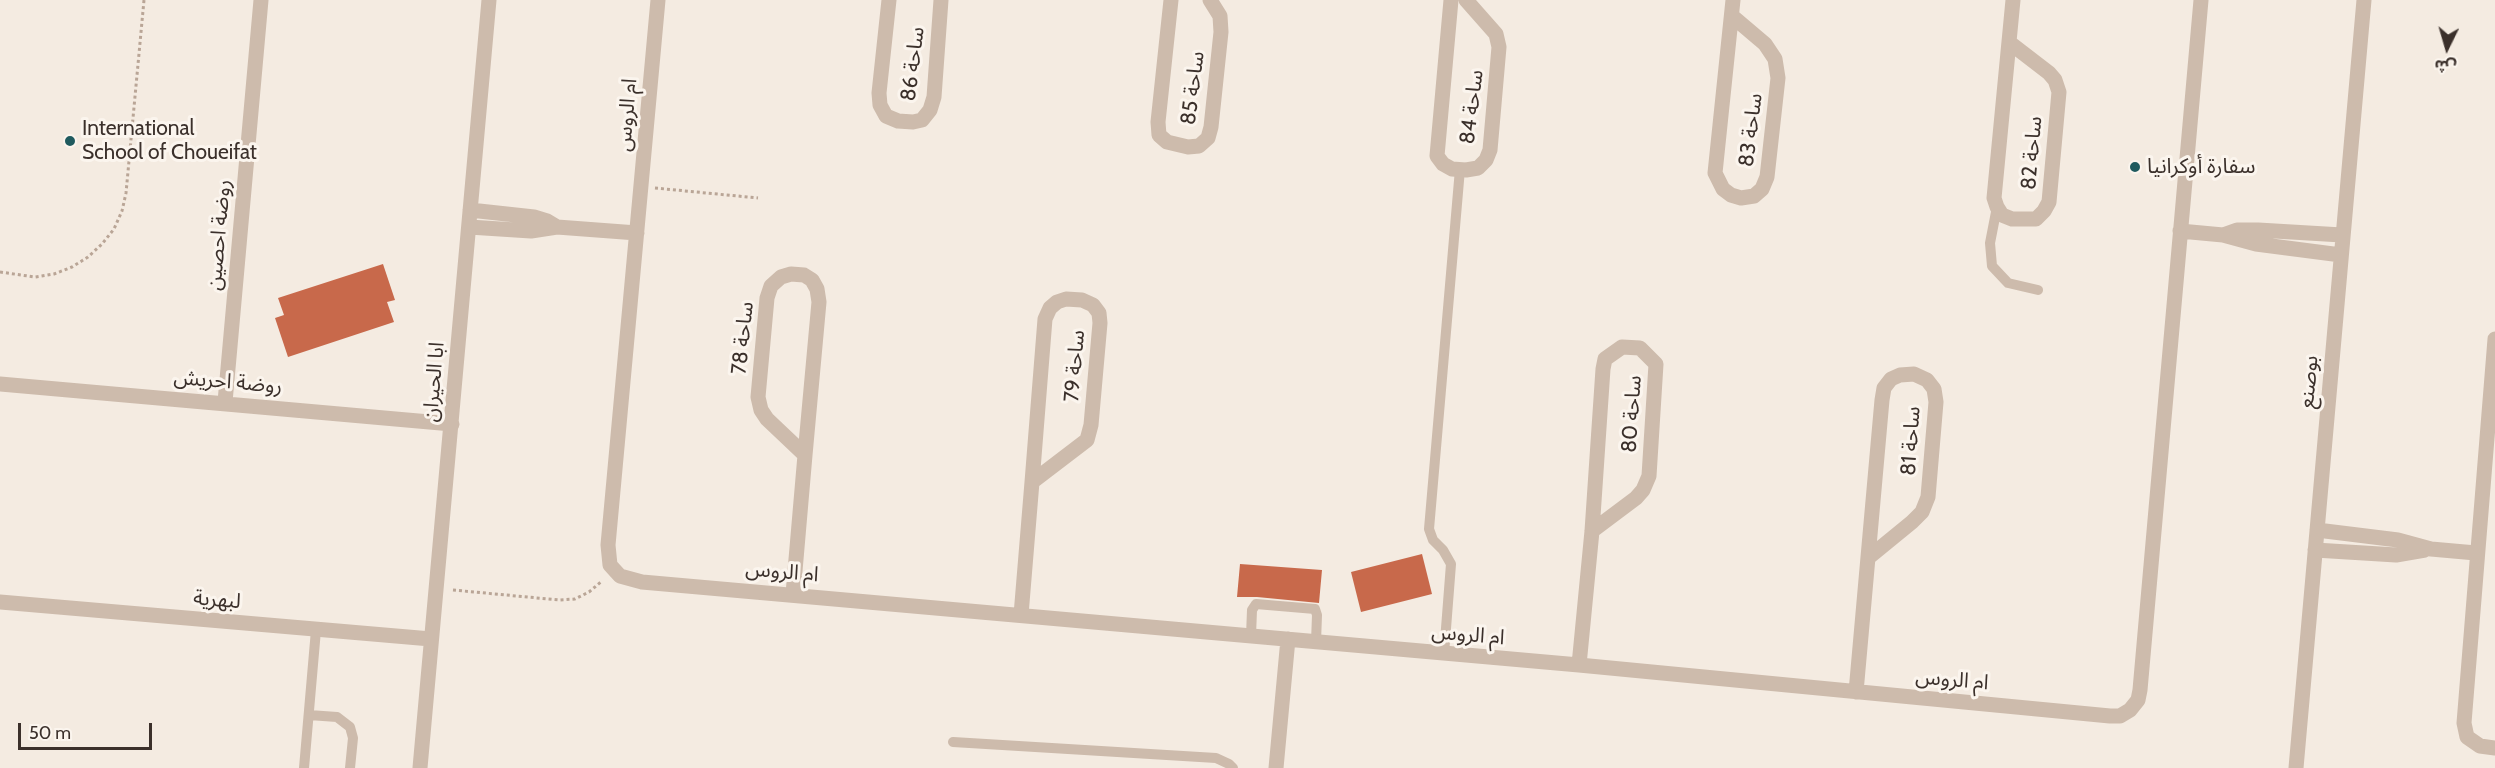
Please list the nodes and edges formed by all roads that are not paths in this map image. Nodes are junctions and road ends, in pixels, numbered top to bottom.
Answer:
1 (261, 0) edge
2 (489, 0) edge
3 (658, 0) edge
4 (889, 0) edge
5 (941, 0) edge
6 (1171, 0) edge
7 (1210, 0) edge
8 (1451, 0) edge
9 (1466, 0) edge
10 (2013, 0) edge
11 (2200, 0) edge
12 (2364, 0) edge
13 (1733, 8) edge
14 (2010, 43) junction
15 (1460, 170) junction
16 (1997, 207) junction
17 (470, 210) junction
18 (469, 227) junction
19 (557, 227) junction
20 (2180, 231) junction
21 (637, 233) junction
22 (2223, 235) junction
23 (2342, 235) junction
24 (2341, 255) junction
25 (2038, 290) dead end
26 (2495, 339) edge
27 (0, 384) edge
28 (225, 402) junction
29 (452, 424) junction
30 (806, 455) junction
31 (1032, 482) junction
32 (2317, 530) junction
33 (1592, 531) junction
34 (2431, 549) junction
35 (2315, 550) junction
36 (2476, 553) junction
37 (1868, 558) junction
38 (793, 594) junction
39 (0, 602) edge
40 (1021, 615) junction
41 (316, 630) junction
42 (1251, 636) junction
43 (431, 639) junction
44 (1287, 639) junction
45 (1316, 642) junction
46 (1444, 654) junction
47 (1579, 665) junction
48 (1856, 692) junction
49 (309, 715) junction
50 (953, 742) dead end
51 (2495, 748) edge
52 (304, 768) edge
53 (350, 768) edge
54 (420, 768) edge
55 (1233, 768) edge
56 (1276, 768) edge
57 (2296, 768) edge

1 - 28 street, روضة احصين
2 - 17 street, ابا الحيران
3 - 21 street, ام الروس
4 - 5 street, ساحة 86
6 - 7 street, ساحة 85
8 - 15 street, ساحة 84
9 - 15 street, ساحة 84
10 - 14 street, ساحة 82
11 - 20 street, ام الروس
12 - 23 street, بوصنع
13 - 13 street, ساحة 83
14 - 16 street, ساحة 82
14 - 16 street, ساحة 82
15 - 46 lane
16 - 25 lane
17 - 18 street, ابا الحيران
17 - 19 street
18 - 19 street
18 - 29 street, ابا الحيران
19 - 21 street
20 - 22 street
20 - 48 street, ام الروس
21 - 38 street, ام الروس
22 - 23 street
22 - 24 street
23 - 24 street, بوصنع
24 - 32 street, بوصنع
26 - 36 street
27 - 28 street, روضة احريش
28 - 29 street, روضة احريش
29 - 43 street, ابا الحيران
30 - 30 street, ساحة 78
30 - 38 street, ساحة 78
31 - 31 street, ساحة 79
31 - 40 street, ساحة 79
32 - 34 street
32 - 35 street, بوصنع
33 - 33 street, ساحة 80
33 - 47 street, ساحة 80
34 - 35 street
34 - 36 street
35 - 57 street, بوصنع
36 - 51 street
37 - 37 street, ساحة 81
37 - 48 street, ساحة 81
38 - 40 street, ام الروس
39 - 41 street, لبهرية
40 - 42 street, ام الروس
41 - 43 street, لبهرية
41 - 49 lane
42 - 44 street, ام الروس
42 - 45 lane
43 - 54 street, ابا الحيران
44 - 45 street, ام الروس
44 - 56 street
45 - 46 street, ام الروس
46 - 47 street, ام الروس
47 - 48 street, ام الروس
49 - 52 lane
49 - 53 lane
50 - 55 lane

